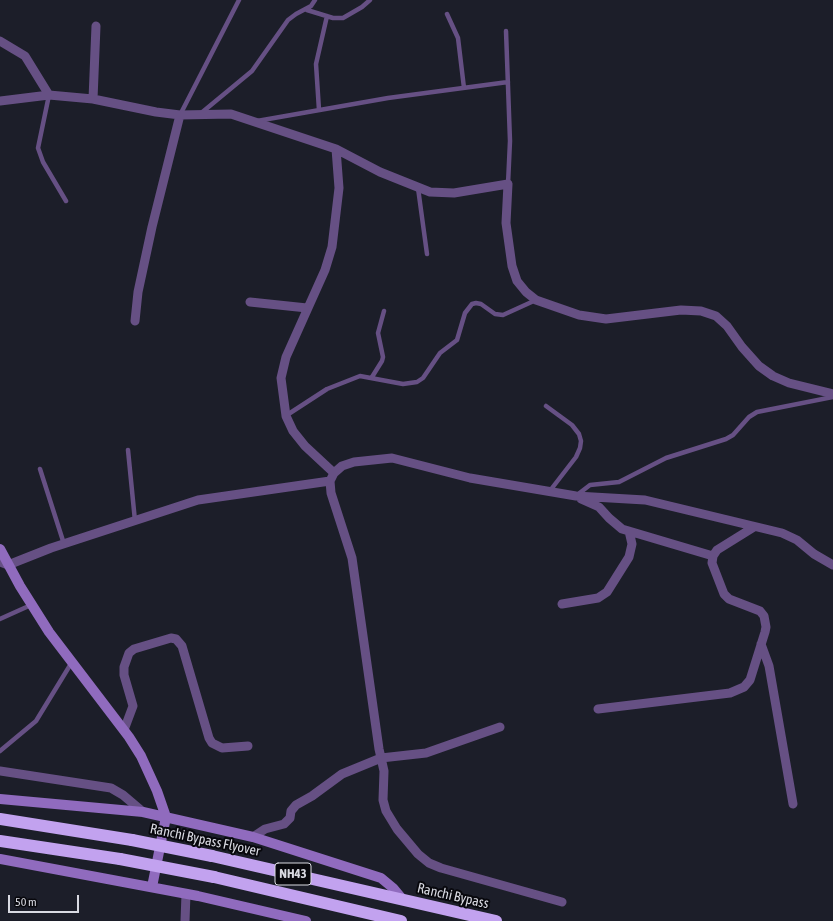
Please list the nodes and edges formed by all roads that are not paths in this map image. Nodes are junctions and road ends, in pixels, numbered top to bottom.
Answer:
1 (239, 0) edge
2 (315, 0) edge
3 (370, 0) edge
4 (307, 10) junction
5 (446, 14) dead end
6 (327, 16) junction
7 (96, 26) dead end
8 (506, 31) dead end
9 (0, 41) edge
10 (508, 82) junction
11 (464, 88) junction
12 (49, 95) junction
13 (93, 99) junction
14 (0, 101) edge
15 (319, 110) junction
16 (180, 115) junction
17 (197, 116) junction
18 (255, 121) junction
19 (336, 149) junction
20 (508, 184) junction
21 (418, 188) junction
22 (66, 201) dead end
23 (427, 254) dead end
24 (536, 300) junction
25 (250, 302) dead end
26 (307, 308) junction
27 (384, 311) dead end
28 (135, 321) dead end
29 (372, 377) junction
30 (833, 396) edge
31 (546, 406) dead end
32 (286, 416) junction
33 (128, 450) dead end
34 (40, 469) dead end
35 (334, 473) junction
36 (330, 481) junction
37 (549, 492) junction
38 (576, 496) junction
39 (135, 521) junction
40 (754, 527) junction
41 (629, 531) junction
42 (64, 544) junction
43 (0, 549) edge
44 (713, 556) junction
45 (4, 564) edge
46 (833, 565) edge
47 (562, 604) dead end
48 (32, 605) junction
49 (0, 619) edge
50 (761, 644) junction
51 (72, 662) junction
52 (598, 709) dead end
53 (500, 727) dead end
54 (124, 730) junction
55 (248, 746) dead end
56 (0, 750) edge
57 (381, 758) junction
58 (0, 772) edge
59 (0, 799) edge
60 (793, 804) dead end
61 (143, 812) junction
62 (166, 817) junction
63 (0, 819) edge
64 (253, 837) junction
65 (0, 841) edge
66 (0, 859) edge
67 (152, 887) junction
68 (186, 894) junction
69 (403, 900) junction
70 (562, 902) dead end
71 (185, 921) edge
72 (306, 921) edge
73 (401, 921) edge
74 (496, 921) edge

1 - 16 lane
2 - 4 lane
3 - 6 lane
4 - 6 lane
4 - 17 lane
5 - 11 lane
6 - 15 lane
7 - 13 street
8 - 10 lane
9 - 12 street
10 - 11 lane
10 - 20 lane
11 - 15 lane
12 - 13 street
12 - 14 street
12 - 22 lane
13 - 16 street
15 - 18 lane
16 - 17 street
16 - 28 street
17 - 18 street
18 - 19 street
19 - 21 street
19 - 26 street
20 - 21 street
20 - 24 street
21 - 23 lane
24 - 29 lane
24 - 30 street
25 - 26 street
26 - 32 street
27 - 29 lane
29 - 32 lane
30 - 38 lane
31 - 37 lane
32 - 35 street
33 - 39 lane
34 - 42 lane
35 - 36 street
35 - 37 street
36 - 39 street
36 - 57 street
37 - 38 street
38 - 40 street
38 - 41 street
39 - 42 street
40 - 44 street
40 - 46 street
41 - 44 street
41 - 47 street
42 - 45 street
43 - 45 street
44 - 50 street
45 - 48 street
48 - 49 lane
48 - 51 street
50 - 52 street
50 - 60 street
51 - 54 street
51 - 56 lane
53 - 57 street
54 - 55 street
54 - 62 street
57 - 64 street
57 - 70 street
58 - 61 street
59 - 61 street
61 - 62 street
62 - 64 street
62 - 67 street
63 - 69 highway, Ranchi Bypass Flyover / NH43, bridge
64 - 69 street
65 - 73 highway, NH43, bridge
66 - 67 street
67 - 68 street
68 - 71 street
68 - 72 street
69 - 74 highway, Ranchi Bypass / NH43

